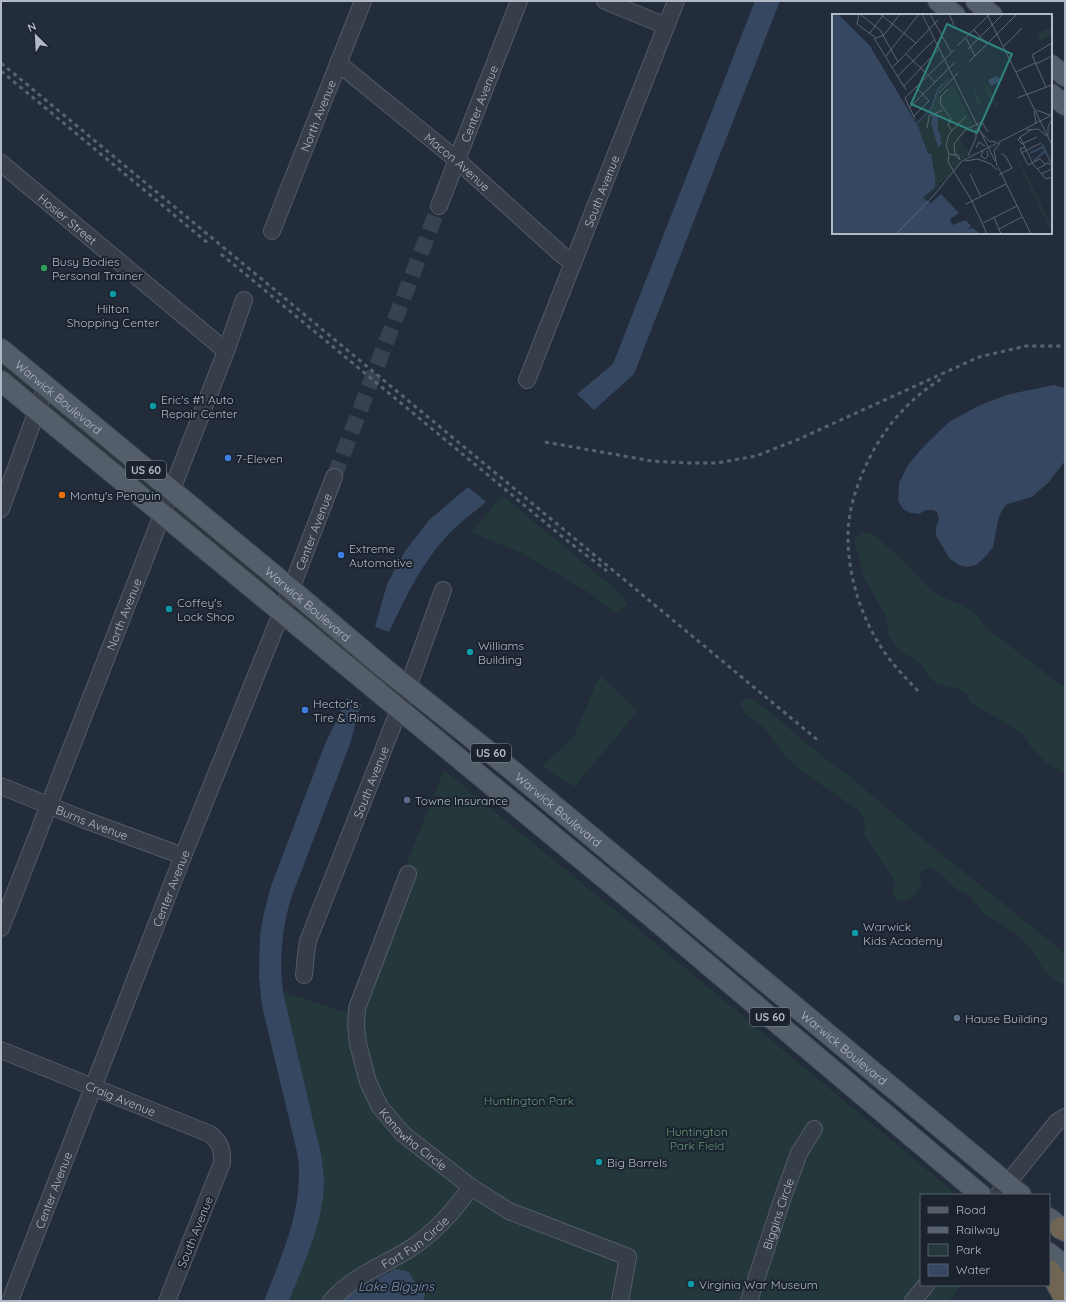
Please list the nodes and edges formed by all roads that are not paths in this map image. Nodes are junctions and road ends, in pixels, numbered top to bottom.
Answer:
1 (363, 1) edge
2 (519, 1) edge
3 (605, 1) edge
4 (676, 1) edge
5 (938, 1) edge
6 (976, 1) edge
7 (955, 14) edge
8 (991, 14) edge
9 (666, 26) junction
10 (338, 63) junction
11 (1052, 66) edge
12 (1065, 76) edge
13 (1052, 95) edge
14 (1065, 105) edge
15 (457, 160) junction
16 (1, 163) edge
17 (439, 206) tunnel mouth
18 (272, 231) dead end
19 (573, 263) junction
20 (244, 300) dead end
21 (1, 349) edge
22 (226, 351) junction
23 (527, 380) dead end
24 (1, 381) edge
25 (46, 386) junction
26 (37, 410) junction
27 (334, 477) tunnel mouth
28 (171, 491) junction
29 (1, 509) edge
30 (162, 514) junction
31 (291, 589) junction
32 (443, 590) dead end
33 (281, 612) junction
34 (408, 687) junction
35 (400, 709) junction
36 (1, 786) edge
37 (49, 805) junction
38 (573, 821) junction
39 (558, 840) junction
40 (183, 856) junction
41 (408, 874) dead end
42 (664, 897) junction
43 (649, 915) junction
44 (1, 928) edge
45 (304, 975) dead end
46 (1, 1050) edge
47 (882, 1079) junction
48 (94, 1088) junction
49 (866, 1097) junction
50 (1065, 1117) edge
51 (814, 1129) dead end
52 (222, 1163) joint
53 (471, 1187) junction
54 (1009, 1191) edge
55 (980, 1194) edge
56 (1050, 1254) edge
57 (1065, 1266) edge
58 (1050, 1272) edge
59 (925, 1286) edge
60 (1065, 1298) edge
61 (10, 1301) edge
62 (167, 1301) edge
63 (331, 1301) edge
64 (620, 1301) edge
65 (749, 1301) edge
66 (912, 1301) edge

1 - 10 street, North Avenue
2 - 15 street, Center Avenue
3 - 9 street
4 - 9 street, South Avenue
5 - 7 main road
6 - 8 main road
9 - 19 street, South Avenue
10 - 15 street, Macon Avenue
10 - 18 street, North Avenue
11 - 12 main road
13 - 14 main road
15 - 17 street, Center Avenue
15 - 19 street, Macon Avenue
16 - 22 street, Hosier Street
19 - 23 street, South Avenue
20 - 22 street, North Avenue
21 - 25 main road, Warwick Boulevard / US 60
22 - 28 street, North Avenue
24 - 26 main road, Warwick Boulevard / US 60
25 - 26 street
25 - 28 main road, Warwick Boulevard / US 60
26 - 29 street
26 - 30 main road, Warwick Boulevard / US 60
27 - 31 street, Center Avenue
28 - 30 street, North Avenue
28 - 31 main road, Warwick Boulevard / US 60
30 - 33 main road, Warwick Boulevard / US 60
30 - 37 street, North Avenue
31 - 33 street, Center Avenue
31 - 34 main road, Warwick Boulevard / US 60
32 - 34 street, South Avenue
33 - 35 main road, Warwick Boulevard / US 60
33 - 40 street, Center Avenue
34 - 35 street, South Avenue
34 - 38 main road, Warwick Boulevard / US 60
35 - 39 main road, Warwick Boulevard / US 60
35 - 45 street, South Avenue
36 - 37 street, Burns Avenue
37 - 40 street, Burns Avenue
37 - 44 street, North Avenue
38 - 39 main road
38 - 42 main road, Warwick Boulevard / US 60
39 - 43 main road, Warwick Boulevard / US 60
40 - 48 street, Center Avenue
41 - 53 street, Kanawha Circle
42 - 43 main road
42 - 47 main road, Warwick Boulevard / US 60
43 - 49 main road, Warwick Boulevard / US 60
46 - 48 street, Craig Avenue
47 - 49 main road
47 - 54 main road, Warwick Boulevard / US 60
48 - 52 street, Craig Avenue
48 - 61 street, Center Avenue
49 - 55 main road, Warwick Boulevard / US 60
50 - 54 street
51 - 65 street, Biggins Circle
52 - 62 street, South Avenue
53 - 63 street, Fort Fun Circle
53 - 64 street, Kanawha Circle
56 - 57 main road
58 - 60 highway
59 - 66 street

